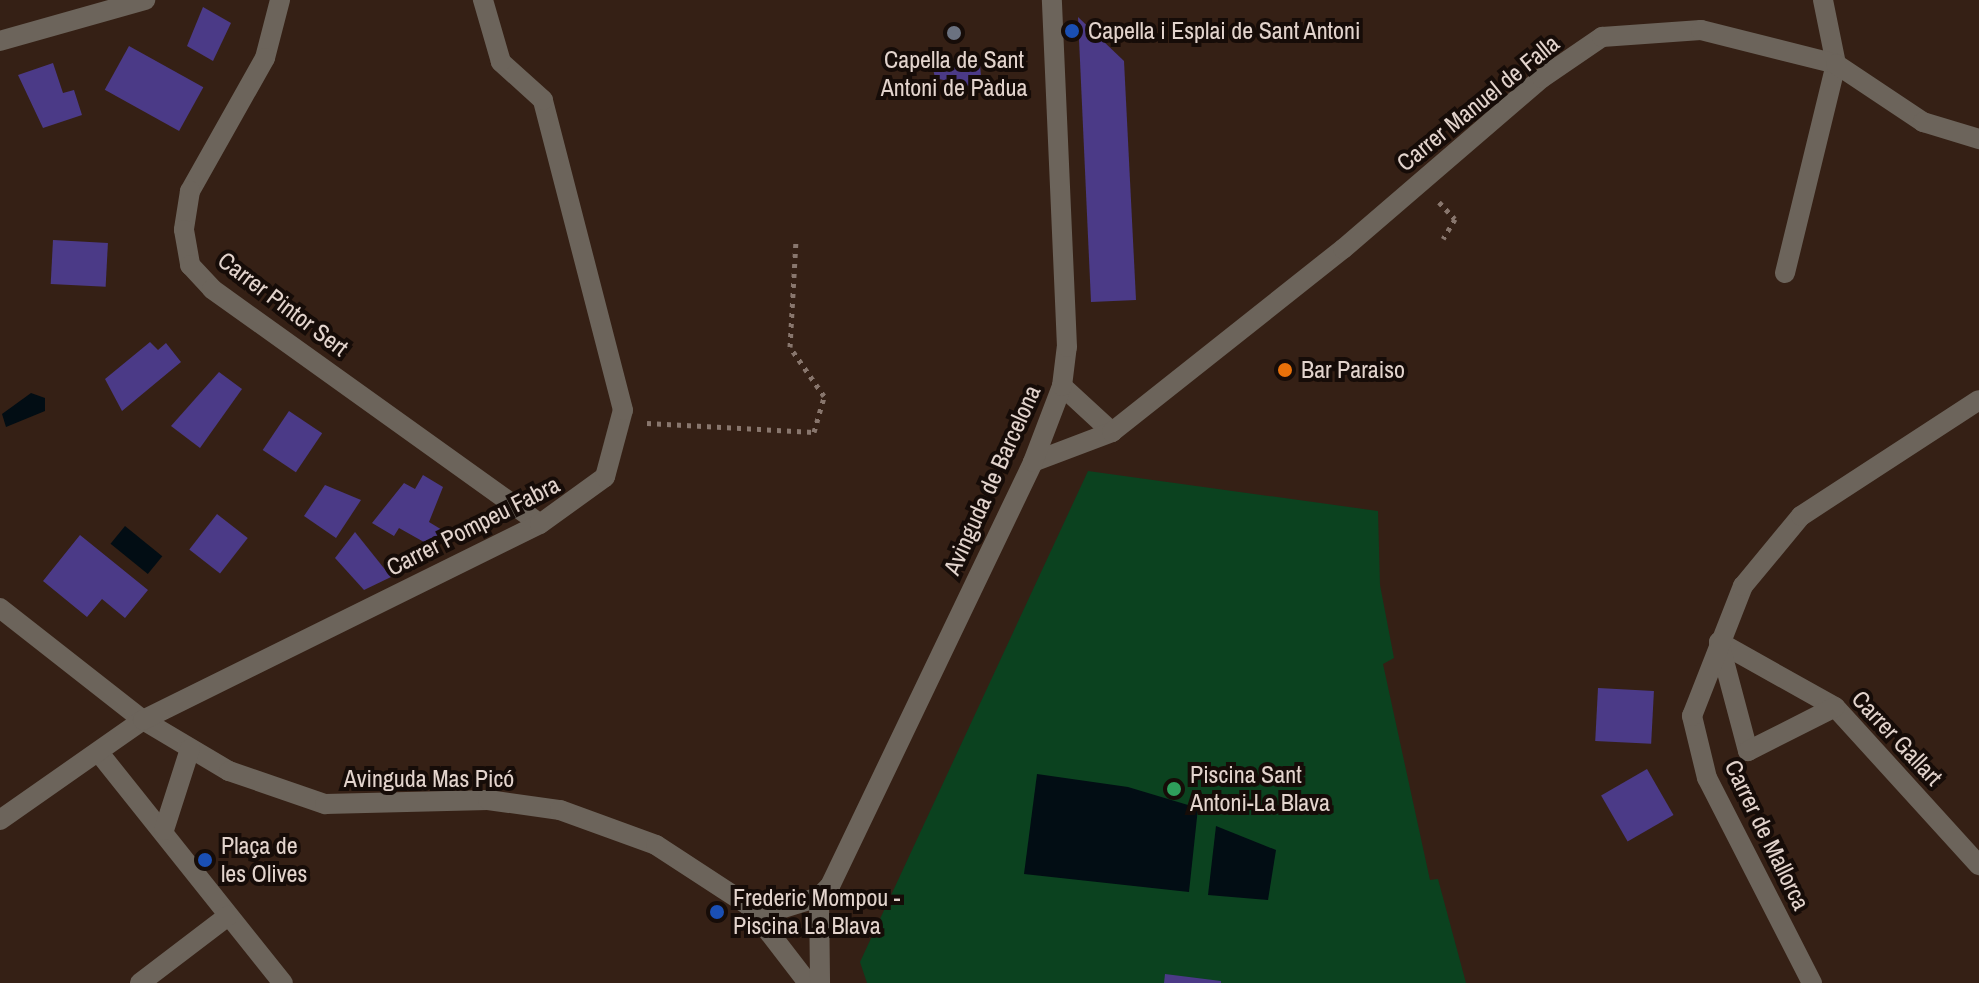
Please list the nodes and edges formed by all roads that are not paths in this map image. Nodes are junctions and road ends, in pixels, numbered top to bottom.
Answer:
1 (145, 0) edge
2 (280, 0) edge
3 (483, 0) edge
4 (1052, 0) edge
5 (1823, 0) edge
6 (0, 41) edge
7 (1836, 64) junction
8 (1979, 139) edge
9 (1785, 273) dead end
10 (1062, 386) junction
11 (1979, 400) edge
12 (1112, 432) junction
13 (1033, 462) junction
14 (540, 524) junction
15 (0, 608) edge
16 (1719, 642) junction
17 (1835, 707) junction
18 (143, 720) junction
19 (190, 749) junction
20 (100, 754) junction
21 (0, 820) edge
22 (164, 830) junction
23 (1979, 865) edge
24 (819, 897) junction
25 (748, 905) junction
26 (228, 916) junction
27 (140, 983) edge
28 (283, 983) edge
29 (808, 983) edge
30 (820, 983) edge
31 (1812, 983) edge

1 - 6 street
2 - 14 street, Carrer Pintor Sert
3 - 14 street, Carrer Pompeu Fabra
4 - 10 street, Avinguda de Barcelona
5 - 7 street
7 - 8 street, Carrer Manuel de Falla
7 - 9 street
7 - 12 street, Carrer Manuel de Falla
10 - 12 street
10 - 13 street, Avinguda de Barcelona
11 - 16 street, Carrer de Mallorca
12 - 13 street, Carrer Manuel de Falla
13 - 24 street, Avinguda de Barcelona
14 - 18 street, Carrer Pompeu Fabra
15 - 18 street, Avinguda Mas Picó
16 - 17 street, Carrer Gallart
16 - 17 street
16 - 31 street, Carrer de Mallorca
17 - 23 street, Carrer Gallart
18 - 19 street, Avinguda Mas Picó
18 - 20 street, Carrer Pompeu Fabra
19 - 22 street
19 - 25 street, Avinguda Mas Picó
20 - 21 street, Carrer Pompeu Fabra
20 - 22 street
22 - 26 street
24 - 25 street
24 - 30 street
25 - 29 street, Avinguda Mas Picó
26 - 27 street
26 - 28 street

